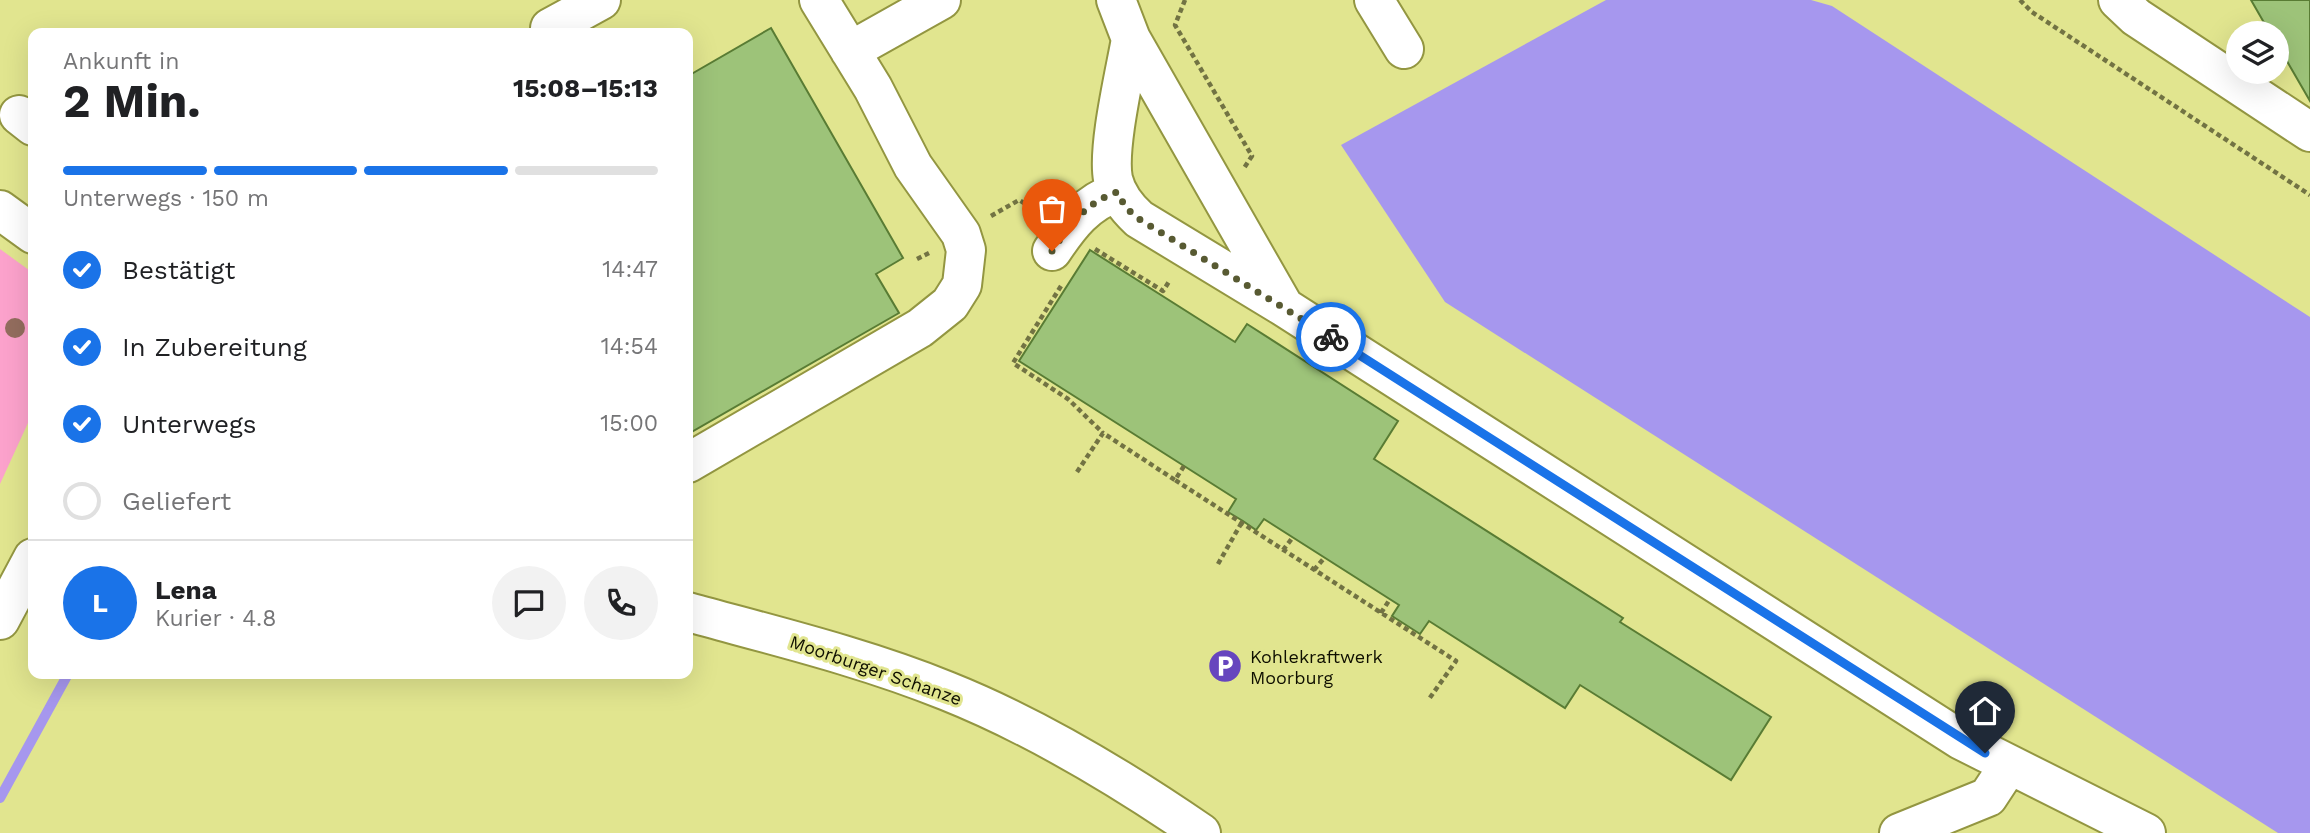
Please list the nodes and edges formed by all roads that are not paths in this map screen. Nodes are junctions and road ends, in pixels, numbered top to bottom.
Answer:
1 (601, 0) edge
2 (819, 0) edge
3 (941, 0) edge
4 (1116, 0) edge
5 (1374, 0) edge
6 (2118, 0) edge
7 (542, 21) edge
8 (1131, 39) junction
9 (1404, 49) dead end
10 (850, 51) junction
11 (2310, 132) edge
12 (1117, 192) junction
13 (0, 210) edge
14 (28, 230) edge
15 (1062, 252) road end
16 (1284, 307) junction
17 (693, 460) edge
18 (28, 567) edge
19 (693, 613) edge
20 (0, 620) edge
21 (2009, 765) junction
22 (1201, 833) edge
23 (1899, 833) edge
24 (2146, 833) edge

1 - 7 street
2 - 10 street
3 - 10 street
4 - 8 street
5 - 9 street
6 - 11 street
8 - 12 street
8 - 16 street
10 - 17 street
12 - 15 street
12 - 16 street
13 - 14 street
16 - 21 street
18 - 20 street
19 - 22 street, Moorburger Schanze
21 - 23 street
21 - 24 street

